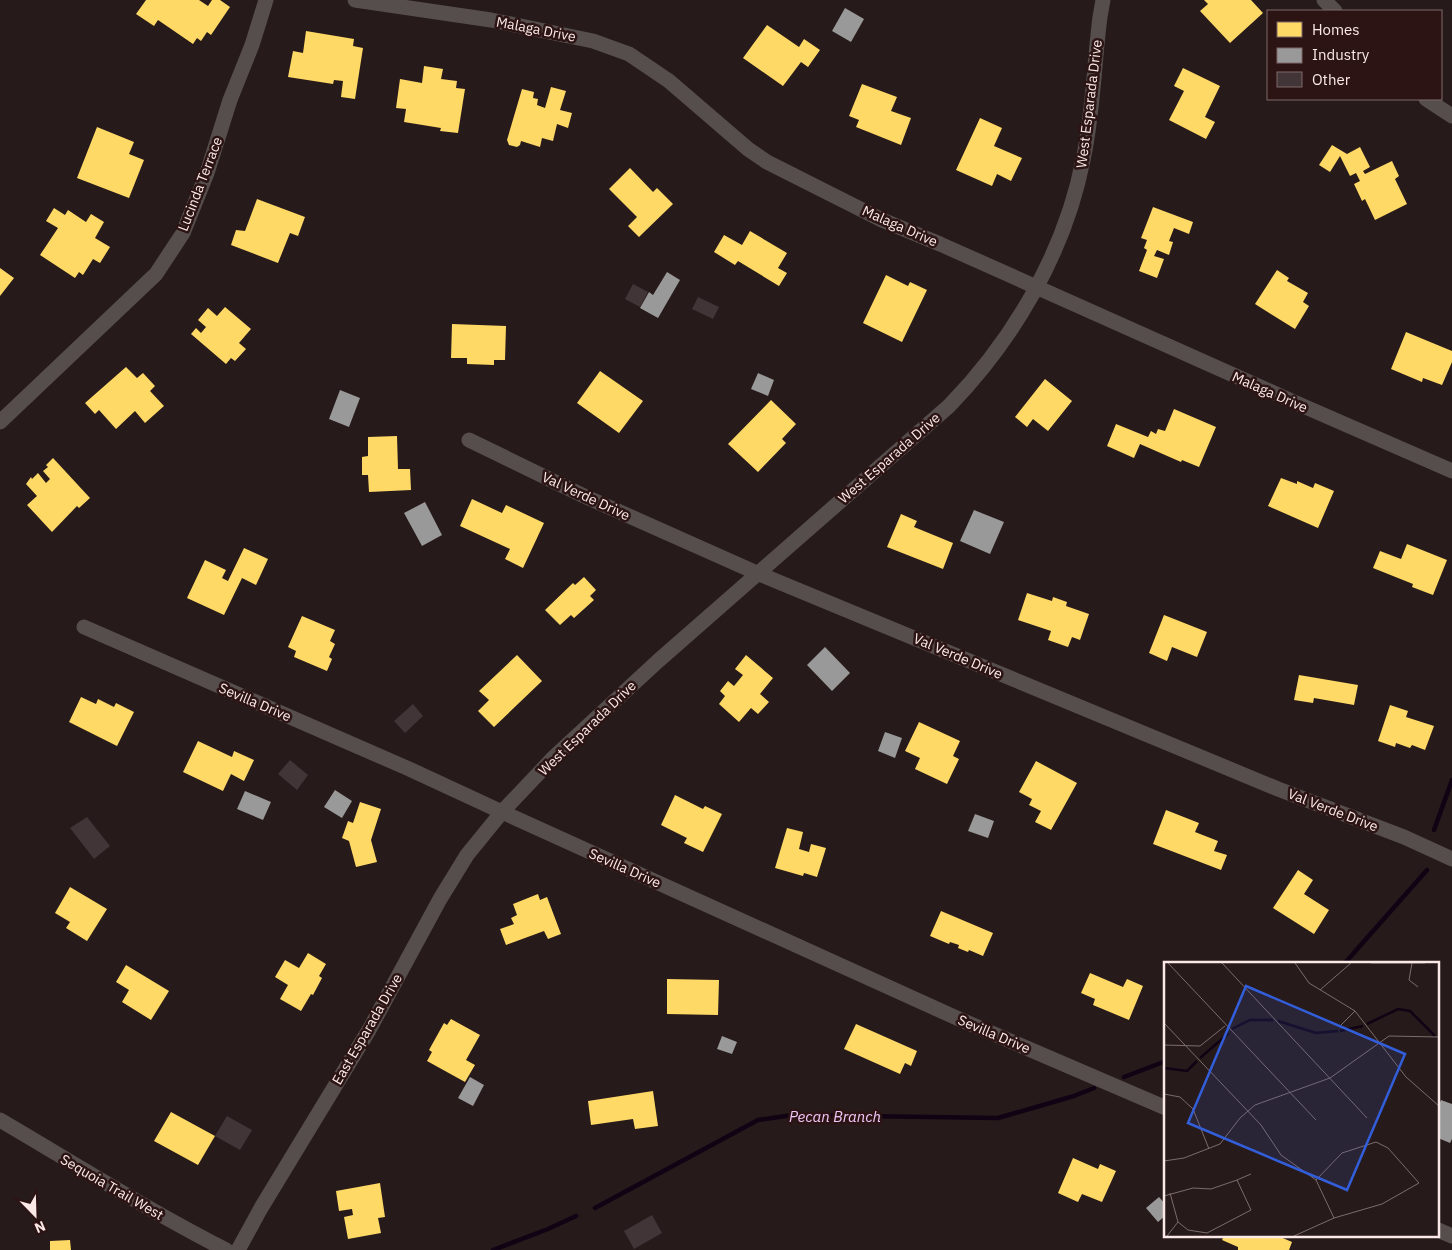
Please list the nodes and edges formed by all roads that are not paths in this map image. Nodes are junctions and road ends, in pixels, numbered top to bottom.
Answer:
1 (266, 0) edge
2 (355, 0) edge
3 (1103, 0) edge
4 (1324, 0) edge
5 (1334, 10) edge
6 (1428, 100) edge
7 (1452, 116) edge
8 (1036, 287) junction
9 (0, 422) edge
10 (469, 440) dead end
11 (1452, 471) edge
12 (757, 573) junction
13 (84, 627) dead end
14 (502, 812) junction
15 (1452, 859) edge
16 (1164, 1107) edge
17 (0, 1120) edge
18 (1440, 1231) edge
19 (1452, 1236) edge
20 (226, 1250) edge
21 (238, 1250) edge

1 - 9 street, Lucinda Terrace
2 - 8 street, Malaga Drive
3 - 8 street, West Esparada Drive
4 - 5 street
6 - 7 street
8 - 11 street, Malaga Drive
8 - 12 street, West Esparada Drive
10 - 12 street, Val Verde Drive
12 - 14 street, West Esparada Drive
12 - 15 street, Val Verde Drive
13 - 14 street, Sevilla Drive
14 - 16 street, Sevilla Drive
14 - 21 street, East Esparada Drive
17 - 20 street, Sequoia Trail West
18 - 19 street

